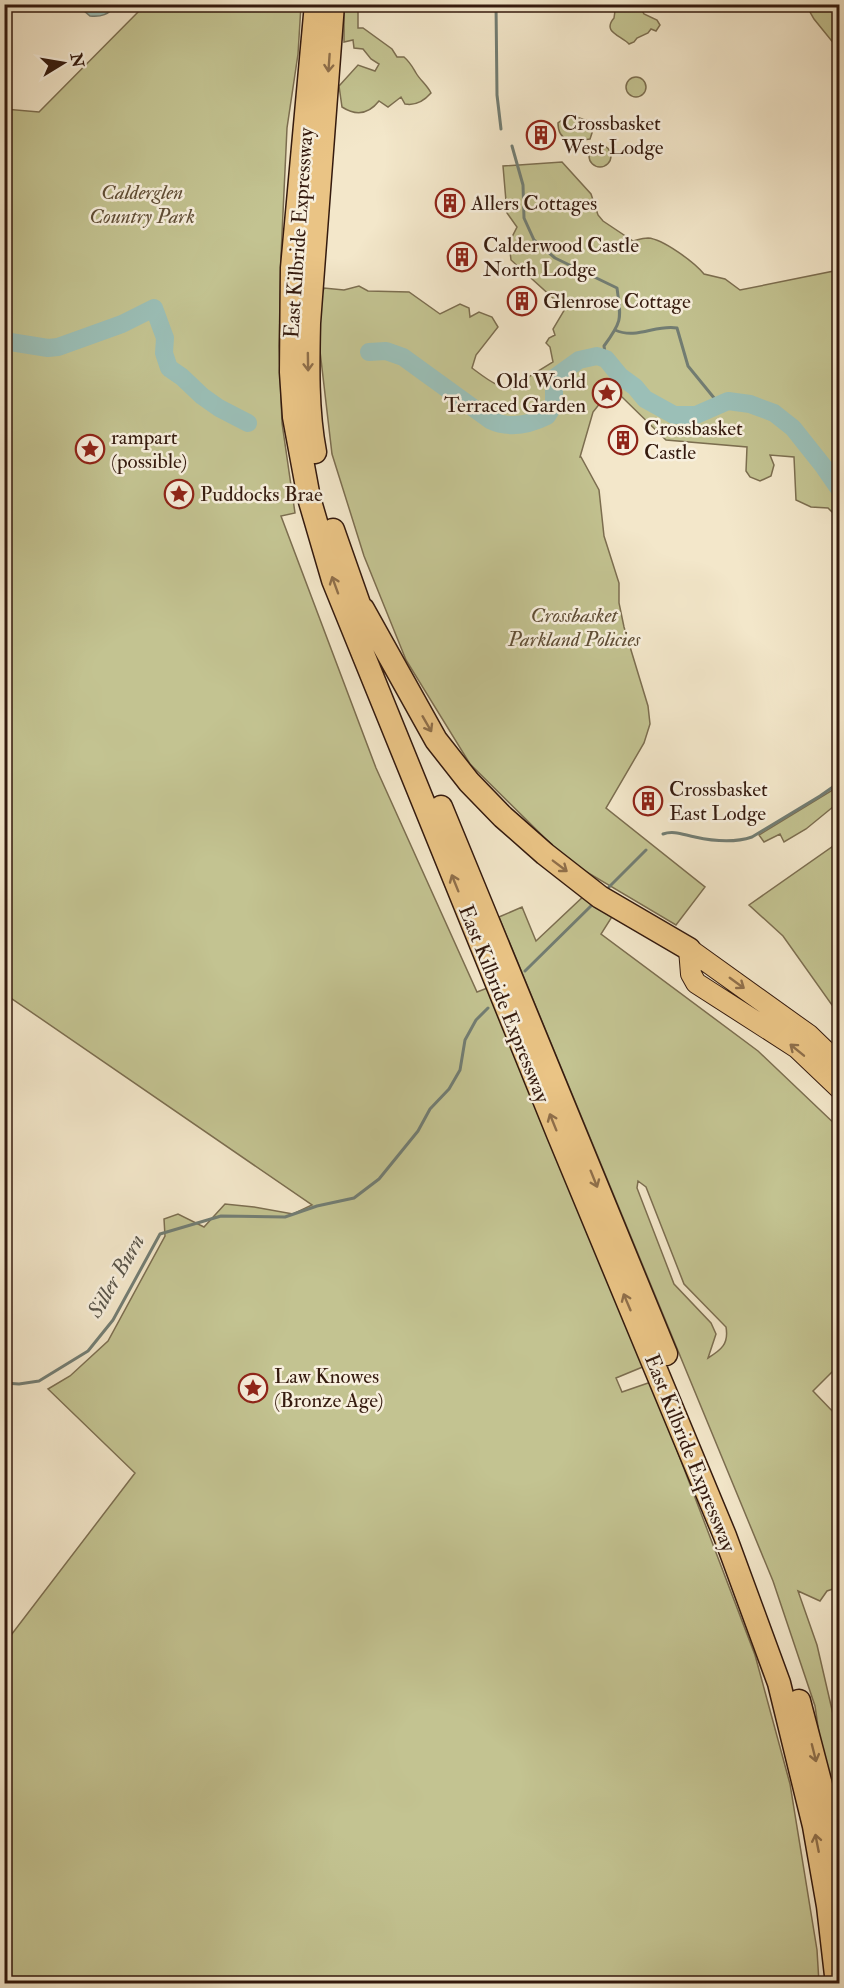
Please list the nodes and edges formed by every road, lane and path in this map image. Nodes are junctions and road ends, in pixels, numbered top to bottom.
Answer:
1 (316, 4) edge
2 (333, 4) edge
3 (358, 600) junction
4 (689, 949) junction
5 (840, 1065) edge
6 (840, 1089) edge
7 (840, 1877) edge
8 (837, 1983) edge

8 -> 1 highway, East Kilbride Expressway
2 -> 3 highway, East Kilbride Expressway
3 -> 4 highway
3 -> 7 highway, East Kilbride Expressway
4 -> 5 main road
6 -> 4 main road

